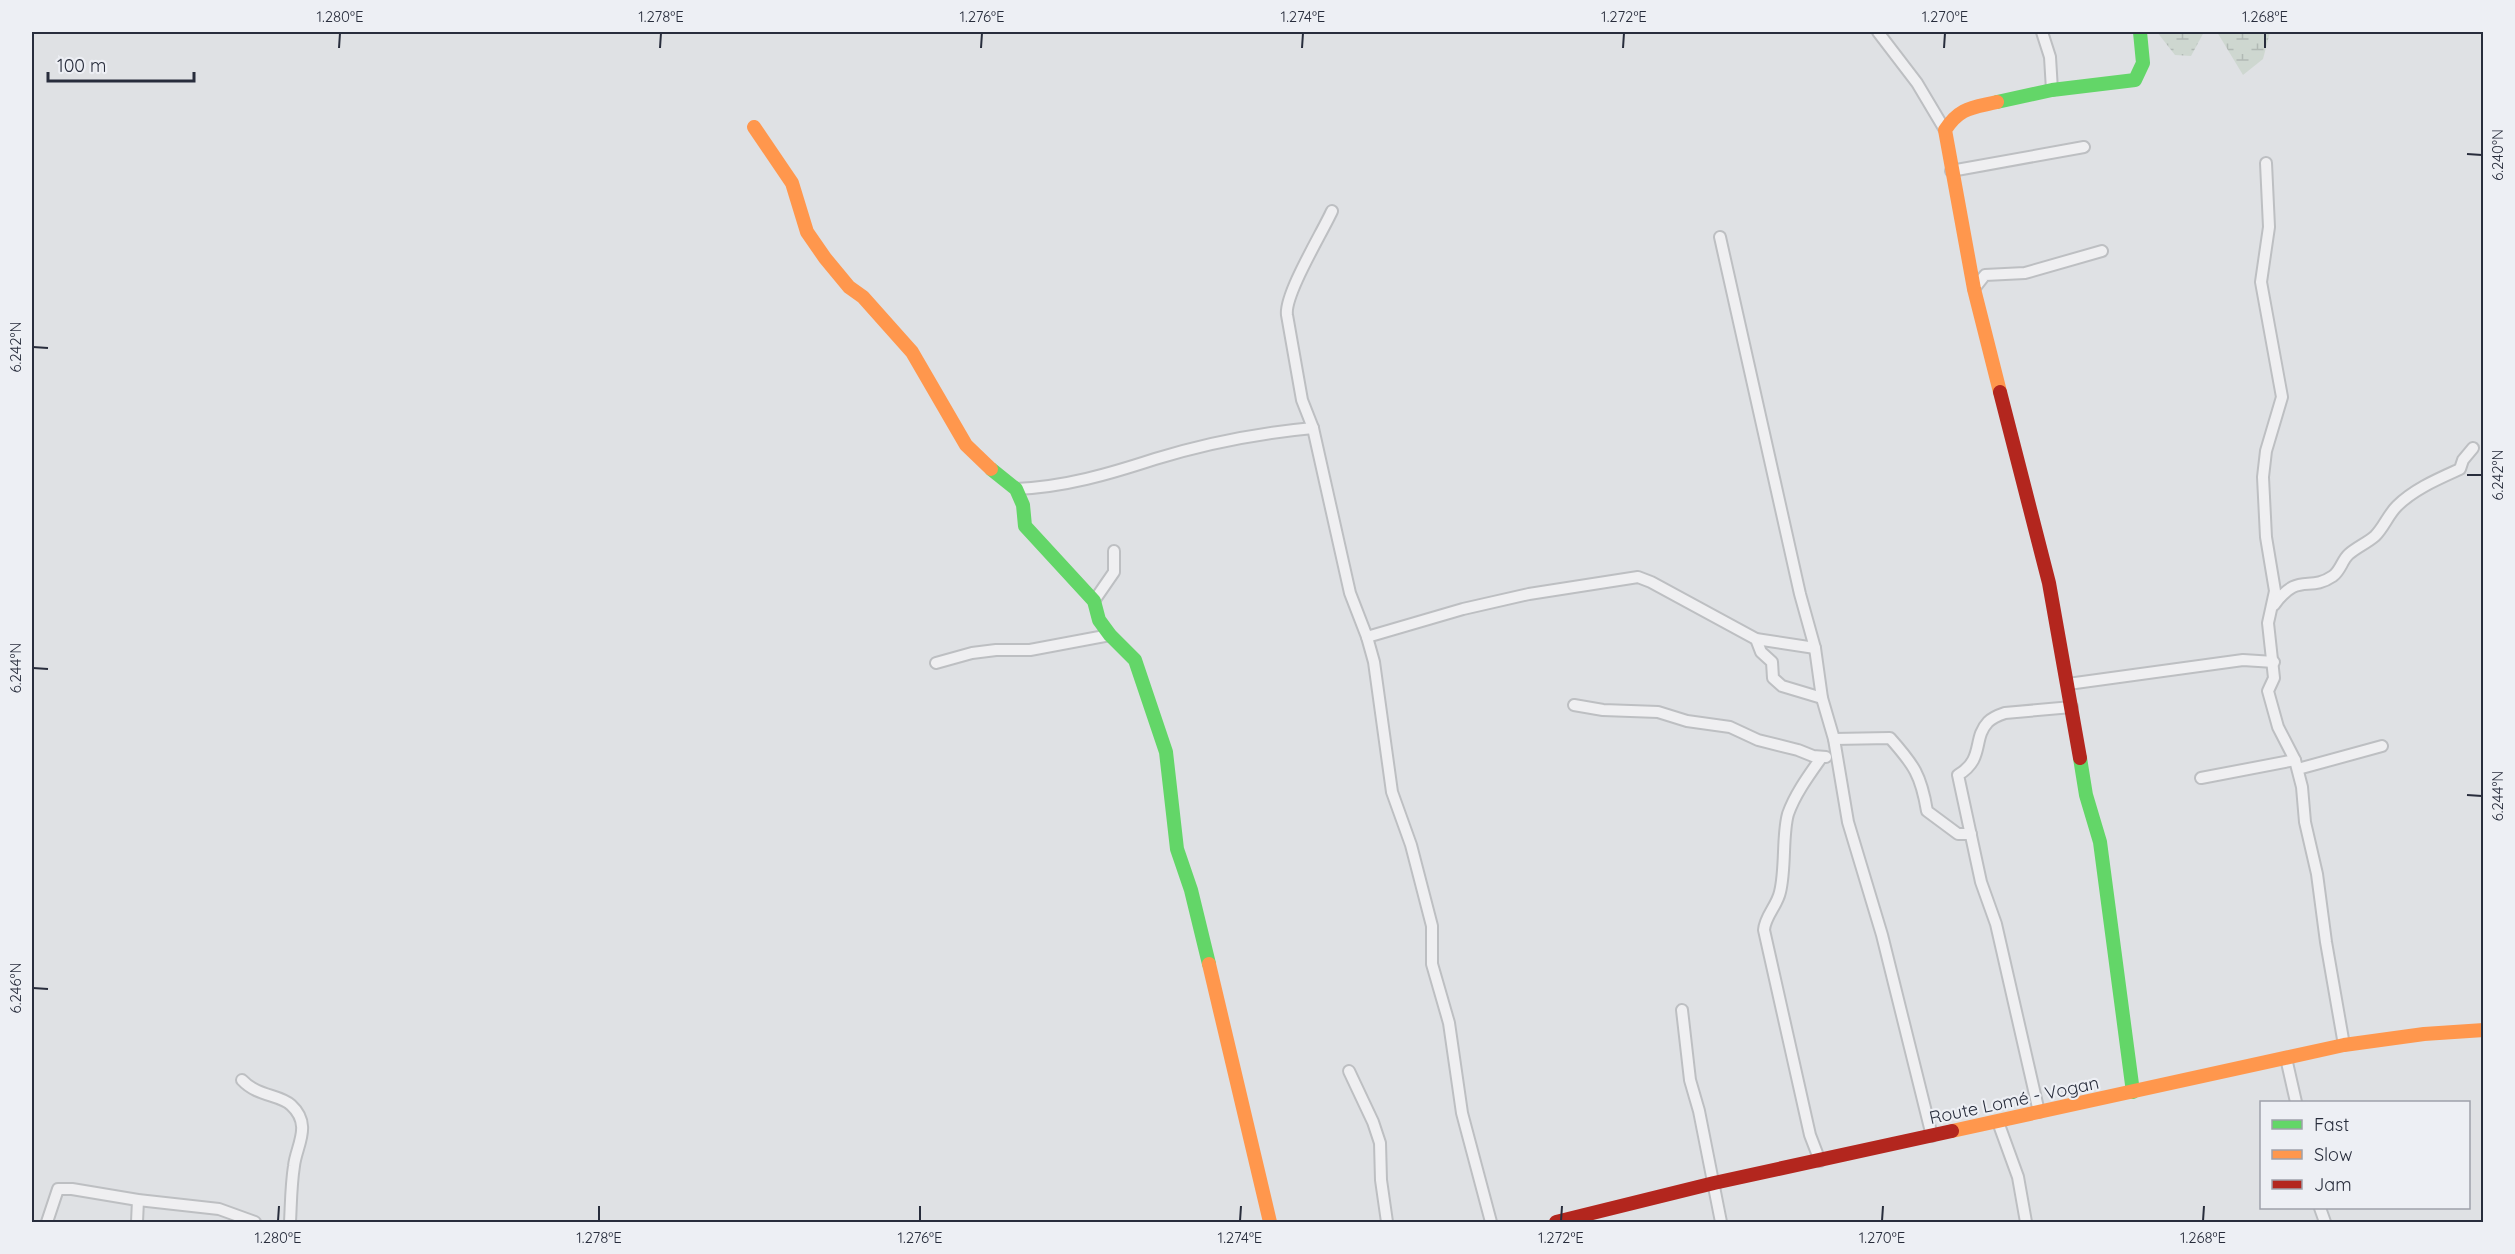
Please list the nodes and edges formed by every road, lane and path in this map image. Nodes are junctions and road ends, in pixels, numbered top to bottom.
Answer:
1 (1878, 32) edge
2 (2042, 32) edge
3 (2140, 32) edge
4 (2052, 90) junction
5 (754, 127) dead end
6 (1945, 130) junction
7 (2084, 147) dead end
8 (2266, 163) dead end
9 (1951, 171) junction
10 (1332, 211) dead end
11 (1720, 237) dead end
12 (2102, 251) dead end
13 (1974, 289) junction
14 (1313, 428) junction
15 (2473, 448) dead end
16 (1016, 489) junction
17 (1114, 551) dead end
18 (1094, 601) junction
19 (2272, 608) junction
20 (1110, 635) junction
21 (1368, 637) junction
22 (1756, 639) junction
23 (1815, 648) junction
24 (2274, 662) junction
25 (936, 663) dead end
26 (2068, 684) junction
27 (1822, 699) junction
28 (1574, 705) dead end
29 (2072, 707) junction
30 (1834, 739) junction
31 (2382, 746) dead end
32 (1836, 756) junction
33 (1821, 758) junction
34 (2296, 764) junction
35 (2201, 778) dead end
36 (1971, 834) junction
37 (1682, 1010) dead end
38 (2484, 1030) edge
39 (2344, 1045) junction
40 (2286, 1058) junction
41 (1349, 1071) dead end
42 (242, 1080) dead end
43 (2133, 1092) junction
44 (2296, 1101) edge
45 (2039, 1112) junction
46 (1998, 1122) junction
47 (1932, 1136) junction
48 (1820, 1161) junction
49 (1714, 1183) junction
50 (138, 1200) junction
51 (47, 1222) edge
52 (137, 1222) edge
53 (255, 1222) edge
54 (290, 1222) edge
55 (1270, 1222) edge
56 (1387, 1222) edge
57 (1491, 1222) edge
58 (1556, 1222) edge
59 (1721, 1222) edge
60 (2026, 1222) edge

1 - 6 street
2 - 4 street
3 - 4 street
4 - 6 street
5 - 16 street
6 - 9 street
7 - 9 street
8 - 19 street
9 - 13 street
10 - 14 street
11 - 23 street
12 - 13 street
13 - 26 street
14 - 16 street
14 - 21 street
15 - 19 street
16 - 18 street
17 - 18 street
18 - 20 street
19 - 24 street
20 - 25 street
20 - 55 street
21 - 22 street
21 - 57 street
22 - 23 street
22 - 27 street
23 - 27 street
24 - 26 street
24 - 34 street
26 - 29 street
27 - 30 street
28 - 33 street
29 - 36 street
29 - 43 street
30 - 32 street
30 - 36 street
31 - 34 street
32 - 33 street
32 - 47 street
33 - 48 street
34 - 35 street
34 - 39 street
36 - 45 street
37 - 49 street
38 - 39 street, Route Lomé - Vogan
39 - 40 street, Route Lomé - Vogan
40 - 43 street, Route Lomé - Vogan
40 - 44 street
41 - 56 street
42 - 54 street
43 - 45 street, Route Lomé - Vogan
45 - 46 street, Route Lomé - Vogan
46 - 47 street, Route Lomé - Vogan
46 - 60 street
47 - 48 street, Route Lomé - Vogan
48 - 49 street, Route Lomé - Vogan
49 - 58 street, Route Lomé - Vogan
49 - 59 street
50 - 51 street
50 - 52 street
50 - 53 street

